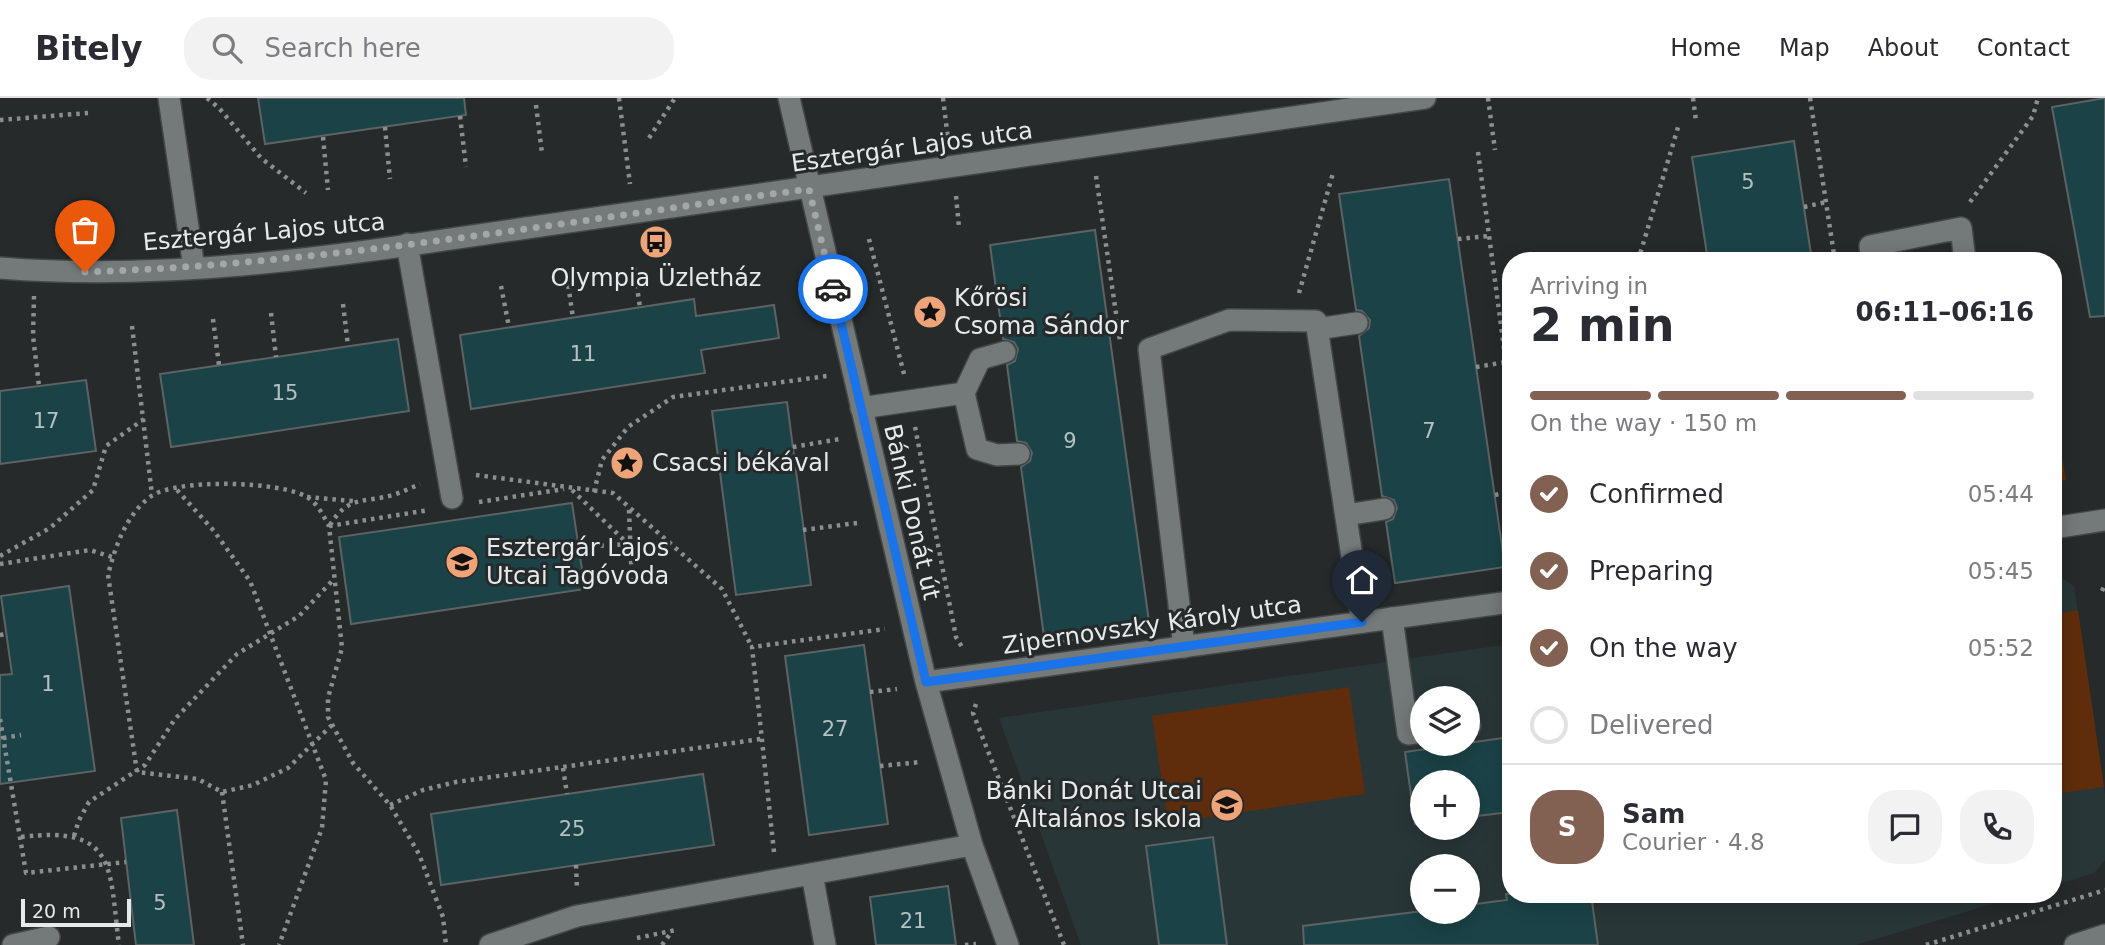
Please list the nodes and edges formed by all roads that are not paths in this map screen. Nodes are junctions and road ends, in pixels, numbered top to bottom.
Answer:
1 (169, 98) edge
2 (789, 98) edge
3 (1425, 98) edge
4 (809, 189) junction
5 (407, 244) junction
6 (1871, 252) edge
7 (1964, 252) edge
8 (0, 268) edge
9 (194, 268) junction
10 (1357, 323) dead end
11 (1317, 329) junction
12 (1005, 352) dead end
13 (964, 393) junction
14 (861, 408) junction
15 (1019, 454) dead end
16 (452, 503) road end
17 (1384, 509) dead end
18 (1346, 515) junction
19 (2105, 520) edge
20 (2062, 527) edge
21 (1502, 603) edge
22 (1392, 618) junction
23 (1362, 622) junction
24 (1184, 647) junction
25 (918, 685) junction
26 (1410, 734) edge
27 (972, 845) junction
28 (812, 874) junction
29 (2105, 935) edge
30 (48, 937) dead end
31 (13, 945) edge
32 (490, 945) edge
33 (825, 945) edge
34 (1008, 945) edge
35 (2075, 945) edge

1 - 9 street
2 - 4 street, Bánki Donát út
3 - 4 street, Esztergár Lajos utca
4 - 5 street, Esztergár Lajos utca
4 - 14 street, Bánki Donát út
5 - 9 street, Esztergár Lajos utca
5 - 16 street, Esztergár Lajos utca
6 - 7 street
8 - 9 street, Esztergár Lajos utca
10 - 11 street
11 - 18 street
11 - 24 street
12 - 13 street
13 - 14 street
13 - 15 street
14 - 25 street, Bánki Donát út
17 - 18 street
18 - 23 street
19 - 20 street
21 - 22 street, Zipernovszky Károly utca
22 - 23 street, Zipernovszky Károly utca
22 - 26 street
23 - 24 street, Zipernovszky Károly utca
24 - 25 street, Zipernovszky Károly utca
25 - 27 street, Bánki Donát út
27 - 28 street
27 - 34 street, Bánki Donát út
28 - 32 street
28 - 33 street
29 - 35 street
30 - 31 street

